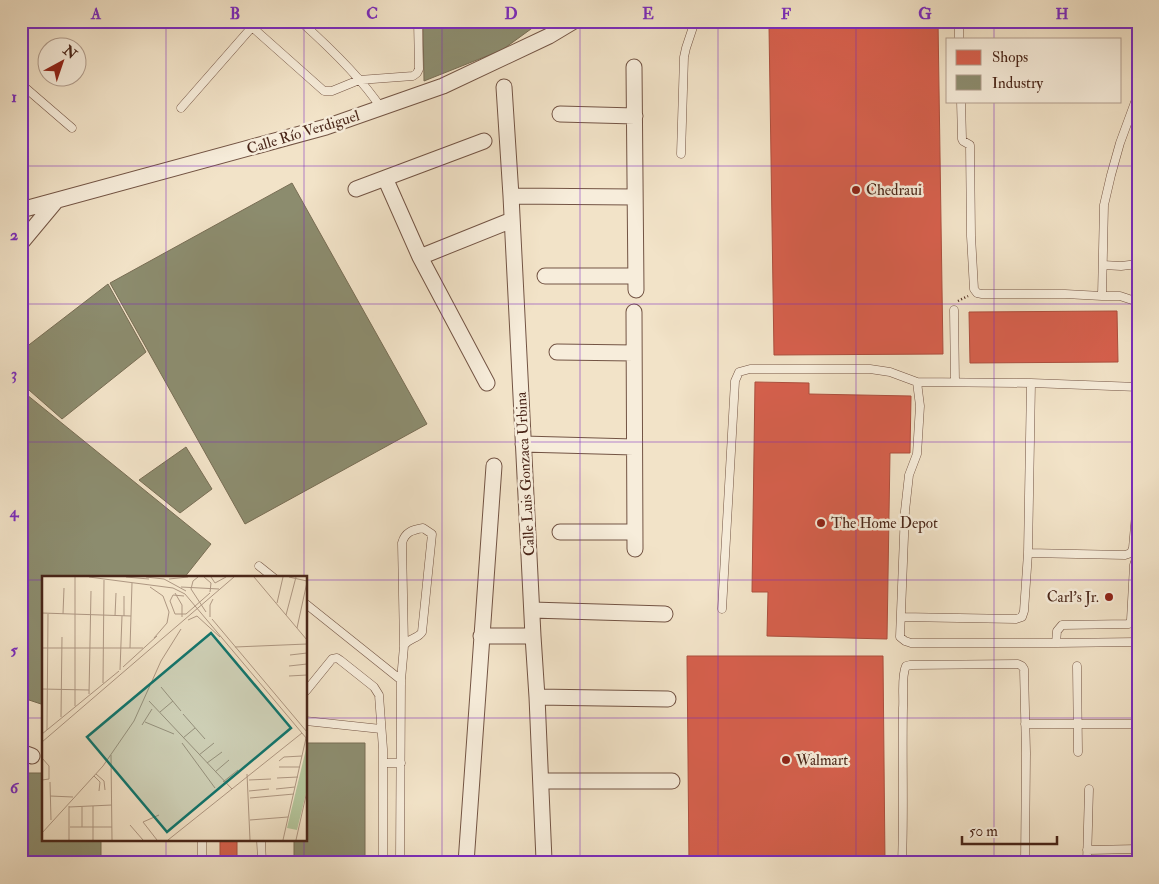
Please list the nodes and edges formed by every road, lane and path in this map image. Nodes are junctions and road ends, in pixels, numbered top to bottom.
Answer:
1 (300, 21) edge
2 (418, 21) edge
3 (574, 21) edge
4 (696, 21) edge
5 (959, 21) edge
6 (959, 38) edge
7 (634, 66) dead end
8 (359, 80) junction
9 (21, 84) edge
10 (504, 87) dead end
11 (1138, 94) edge
12 (961, 102) edge
13 (181, 108) dead end
14 (381, 108) junction
15 (560, 114) dead end
16 (634, 116) junction
17 (72, 128) dead end
18 (484, 141) dead end
19 (681, 154) dead end
20 (385, 178) junction
21 (356, 188) dead end
22 (511, 196) junction
23 (634, 197) junction
24 (56, 201) junction
25 (21, 210) edge
26 (512, 220) junction
27 (21, 243) edge
28 (420, 257) junction
29 (1138, 264) edge
30 (1103, 265) junction
31 (545, 276) dead end
32 (977, 293) junction
33 (1102, 296) junction
34 (1138, 302) edge
35 (954, 310) joint
36 (634, 312) dead end
37 (557, 352) dead end
38 (634, 353) junction
39 (917, 382) junction
40 (955, 382) junction
41 (487, 383) dead end
42 (1031, 383) junction
43 (1138, 386) edge
44 (523, 444) junction
45 (634, 447) junction
46 (494, 466) dead end
47 (1137, 478) edge
48 (1137, 503) edge
49 (1137, 515) edge
50 (1137, 528) edge
51 (560, 532) dead end
52 (635, 532) junction
53 (635, 549) dead end
54 (1028, 553) junction
55 (1138, 561) edge
56 (259, 566) dead end
57 (272, 576) edge
58 (308, 606) edge
59 (722, 609) dead end
60 (532, 610) junction
61 (665, 614) dead end
62 (901, 617) junction
63 (481, 636) junction
64 (533, 636) junction
65 (1138, 642) edge
66 (1056, 643) junction
67 (404, 646) junction
68 (1077, 666) dead end
69 (401, 680) junction
70 (308, 689) edge
71 (537, 697) junction
72 (668, 699) dead end
73 (308, 721) edge
74 (1078, 723) junction
75 (1025, 724) junction
76 (1138, 724) edge
77 (381, 729) junction
78 (1078, 752) dead end
79 (383, 763) junction
80 (401, 763) junction
81 (541, 781) junction
82 (672, 781) dead end
83 (1089, 789) dead end
84 (202, 842) edge
85 (261, 842) edge
86 (1087, 850) junction
87 (1138, 850) edge
88 (544, 862) edge
89 (202, 863) edge
90 (262, 863) edge
91 (382, 863) edge
92 (400, 863) edge
93 (466, 863) edge
94 (902, 863) edge
95 (1025, 863) edge
96 (1086, 863) edge

1 - 8 lane
2 - 8 lane
3 - 14 street, Calle Río Verdiguel
4 - 19 lane
5 - 6 lane
7 - 16 street
8 - 13 lane
8 - 14 lane
9 - 17 lane
10 - 22 street, Calle Luis Gonzaca Urbina
11 - 30 lane
12 - 32 lane
14 - 24 street, Calle Río Verdiguel
15 - 16 street
16 - 23 street
18 - 20 street
20 - 21 street
20 - 28 street
22 - 23 street
22 - 26 street, Calle Luis Gonzaca Urbina
23 - 31 street
24 - 25 street, Calle Río Verdiguel
24 - 27 street
26 - 28 street
26 - 44 street, Calle Luis Gonzaca Urbina
28 - 41 street
29 - 30 lane
30 - 33 lane
32 - 33 lane
32 - 35 path
33 - 34 lane
35 - 40 lane
36 - 38 street
37 - 38 street
38 - 45 street
39 - 40 lane
39 - 59 lane
39 - 62 lane
40 - 42 lane
42 - 43 lane
42 - 54 lane
43 - 47 lane
44 - 45 street
44 - 60 street, Calle Luis Gonzaca Urbina
45 - 52 street
46 - 63 street
47 - 48 lane
48 - 49 lane
49 - 50 lane
50 - 54 lane
51 - 52 street
52 - 53 street
54 - 62 lane
55 - 66 lane
56 - 57 lane
58 - 69 lane
60 - 61 street
60 - 64 street, Calle Luis Gonzaca Urbina
62 - 66 lane
63 - 64 street
63 - 93 street
64 - 71 street, Calle Luis Gonzaca Urbina
65 - 66 lane
67 - 67 lane
67 - 69 lane
68 - 74 lane
69 - 80 lane
70 - 77 lane
71 - 72 street
71 - 81 street, Calle Luis Gonzaca Urbina
73 - 77 lane
74 - 75 lane
74 - 76 lane
74 - 78 lane
75 - 94 lane
75 - 95 lane
77 - 79 lane
79 - 80 lane
79 - 91 lane
80 - 92 lane
81 - 82 street
81 - 88 street, Calle Luis Gonzaca Urbina
83 - 86 lane
84 - 89 lane
85 - 90 lane
86 - 87 lane
86 - 96 lane

